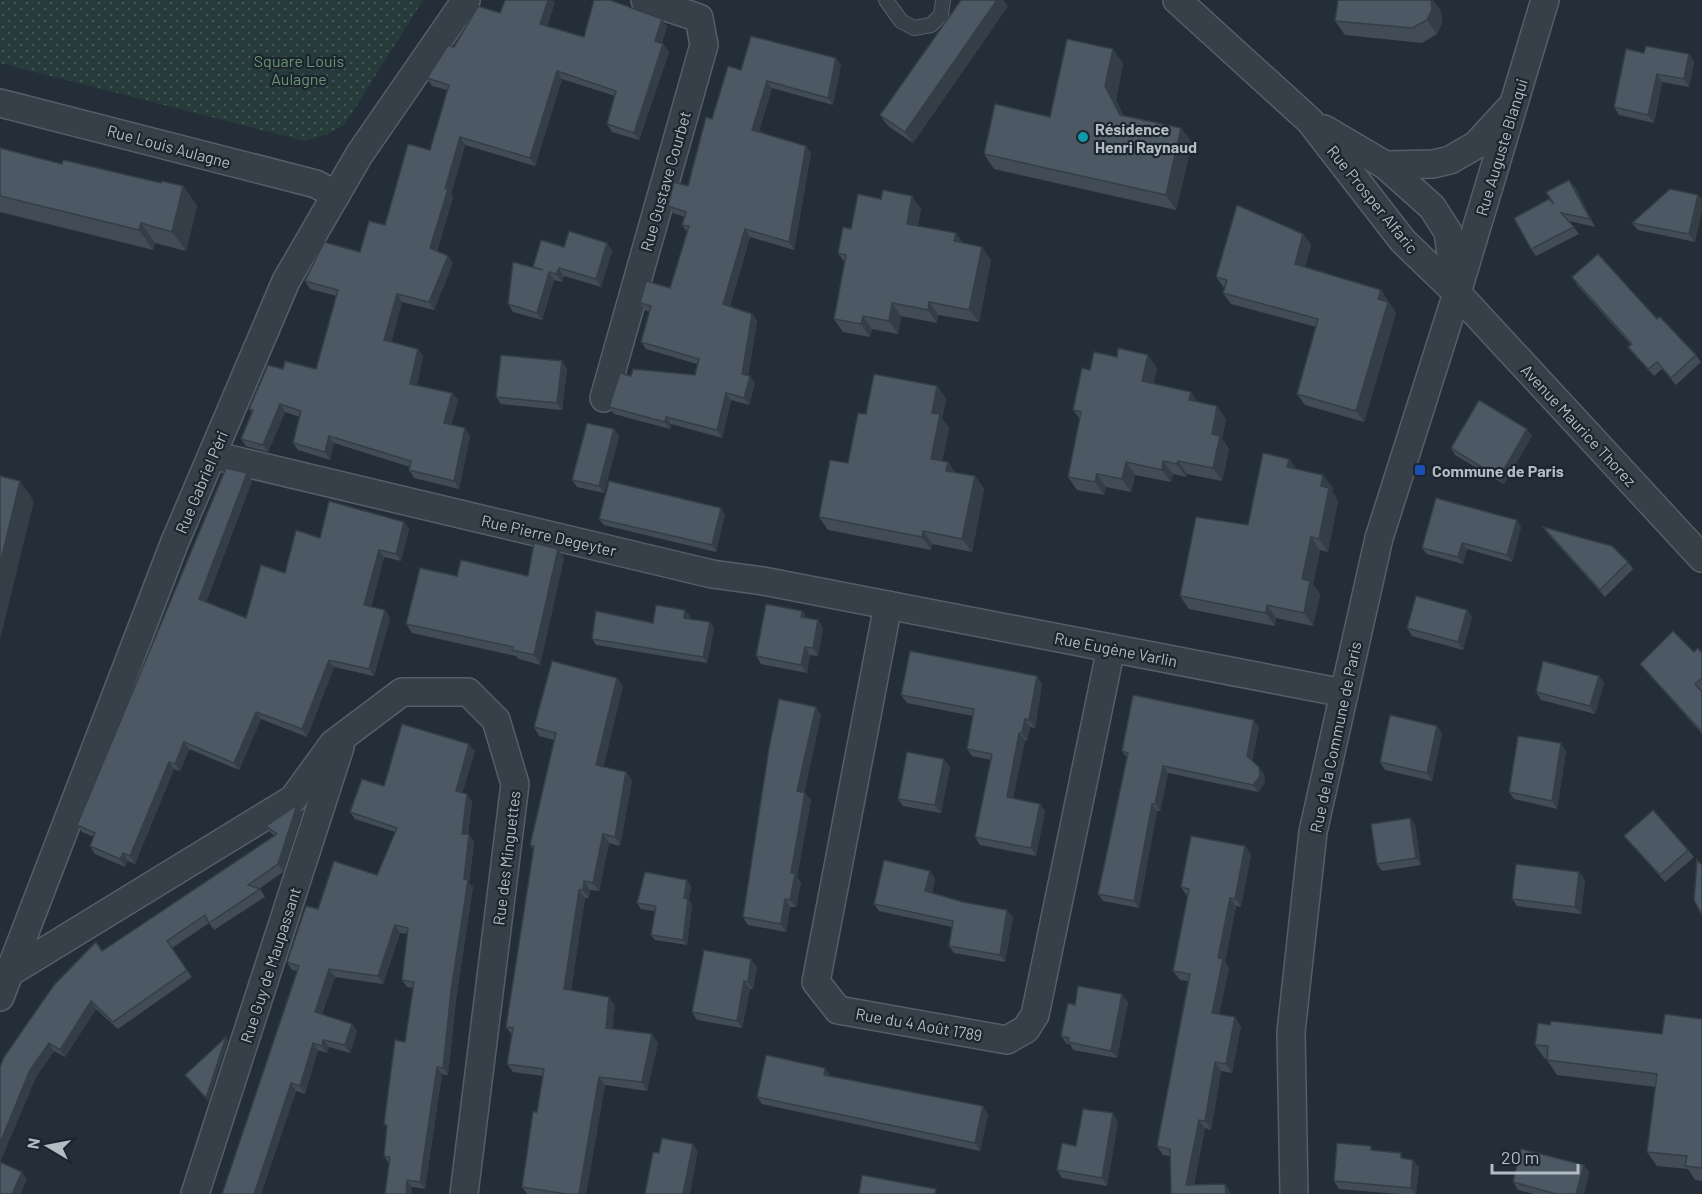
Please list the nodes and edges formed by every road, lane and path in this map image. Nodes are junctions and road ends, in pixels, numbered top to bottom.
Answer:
1 (466, 0) edge
2 (645, 0) edge
3 (886, 0) edge
4 (943, 0) edge
5 (1177, 0) edge
6 (1545, 0) edge
7 (0, 103) edge
8 (1514, 104) junction
9 (1310, 121) junction
10 (1385, 165) junction
11 (336, 195) junction
12 (1457, 293) junction
13 (604, 398) dead end
14 (212, 455) junction
15 (1702, 558) edge
16 (888, 605) junction
17 (1111, 648) junction
18 (1344, 693) junction
19 (344, 736) junction
20 (5, 985) edge
21 (195, 1194) edge
22 (464, 1194) edge
23 (1294, 1194) edge

1 - 11 street, Rue Gabriel Péri
2 - 13 street, Rue Gustave Courbet
3 - 4 lane
5 - 9 street, Rue Prosper Alfaric
6 - 8 street, Rue Auguste Blanqui
7 - 11 street, Rue Louis Aulagne
8 - 10 street
8 - 12 street, Rue Auguste Blanqui
9 - 10 street, Rue Prosper Alfaric
9 - 12 street, Rue Prosper Alfaric
10 - 12 street, Rue Prosper Alfaric
11 - 14 street, Rue Gabriel Péri
12 - 15 street, Avenue Maurice Thorez
12 - 18 street, Rue de la Commune de Paris
14 - 16 street, Rue Pierre Degeyter
14 - 20 street, Rue Gabriel Péri
16 - 17 street, Rue Eugène Varlin
16 - 17 street, Rue du 4 Août 1789
17 - 18 street, Rue Eugène Varlin
18 - 23 street, Rue de la Commune de Paris
19 - 20 street, Rue des Minguettes
19 - 21 street, Rue Guy de Maupassant
19 - 22 street, Rue des Minguettes

